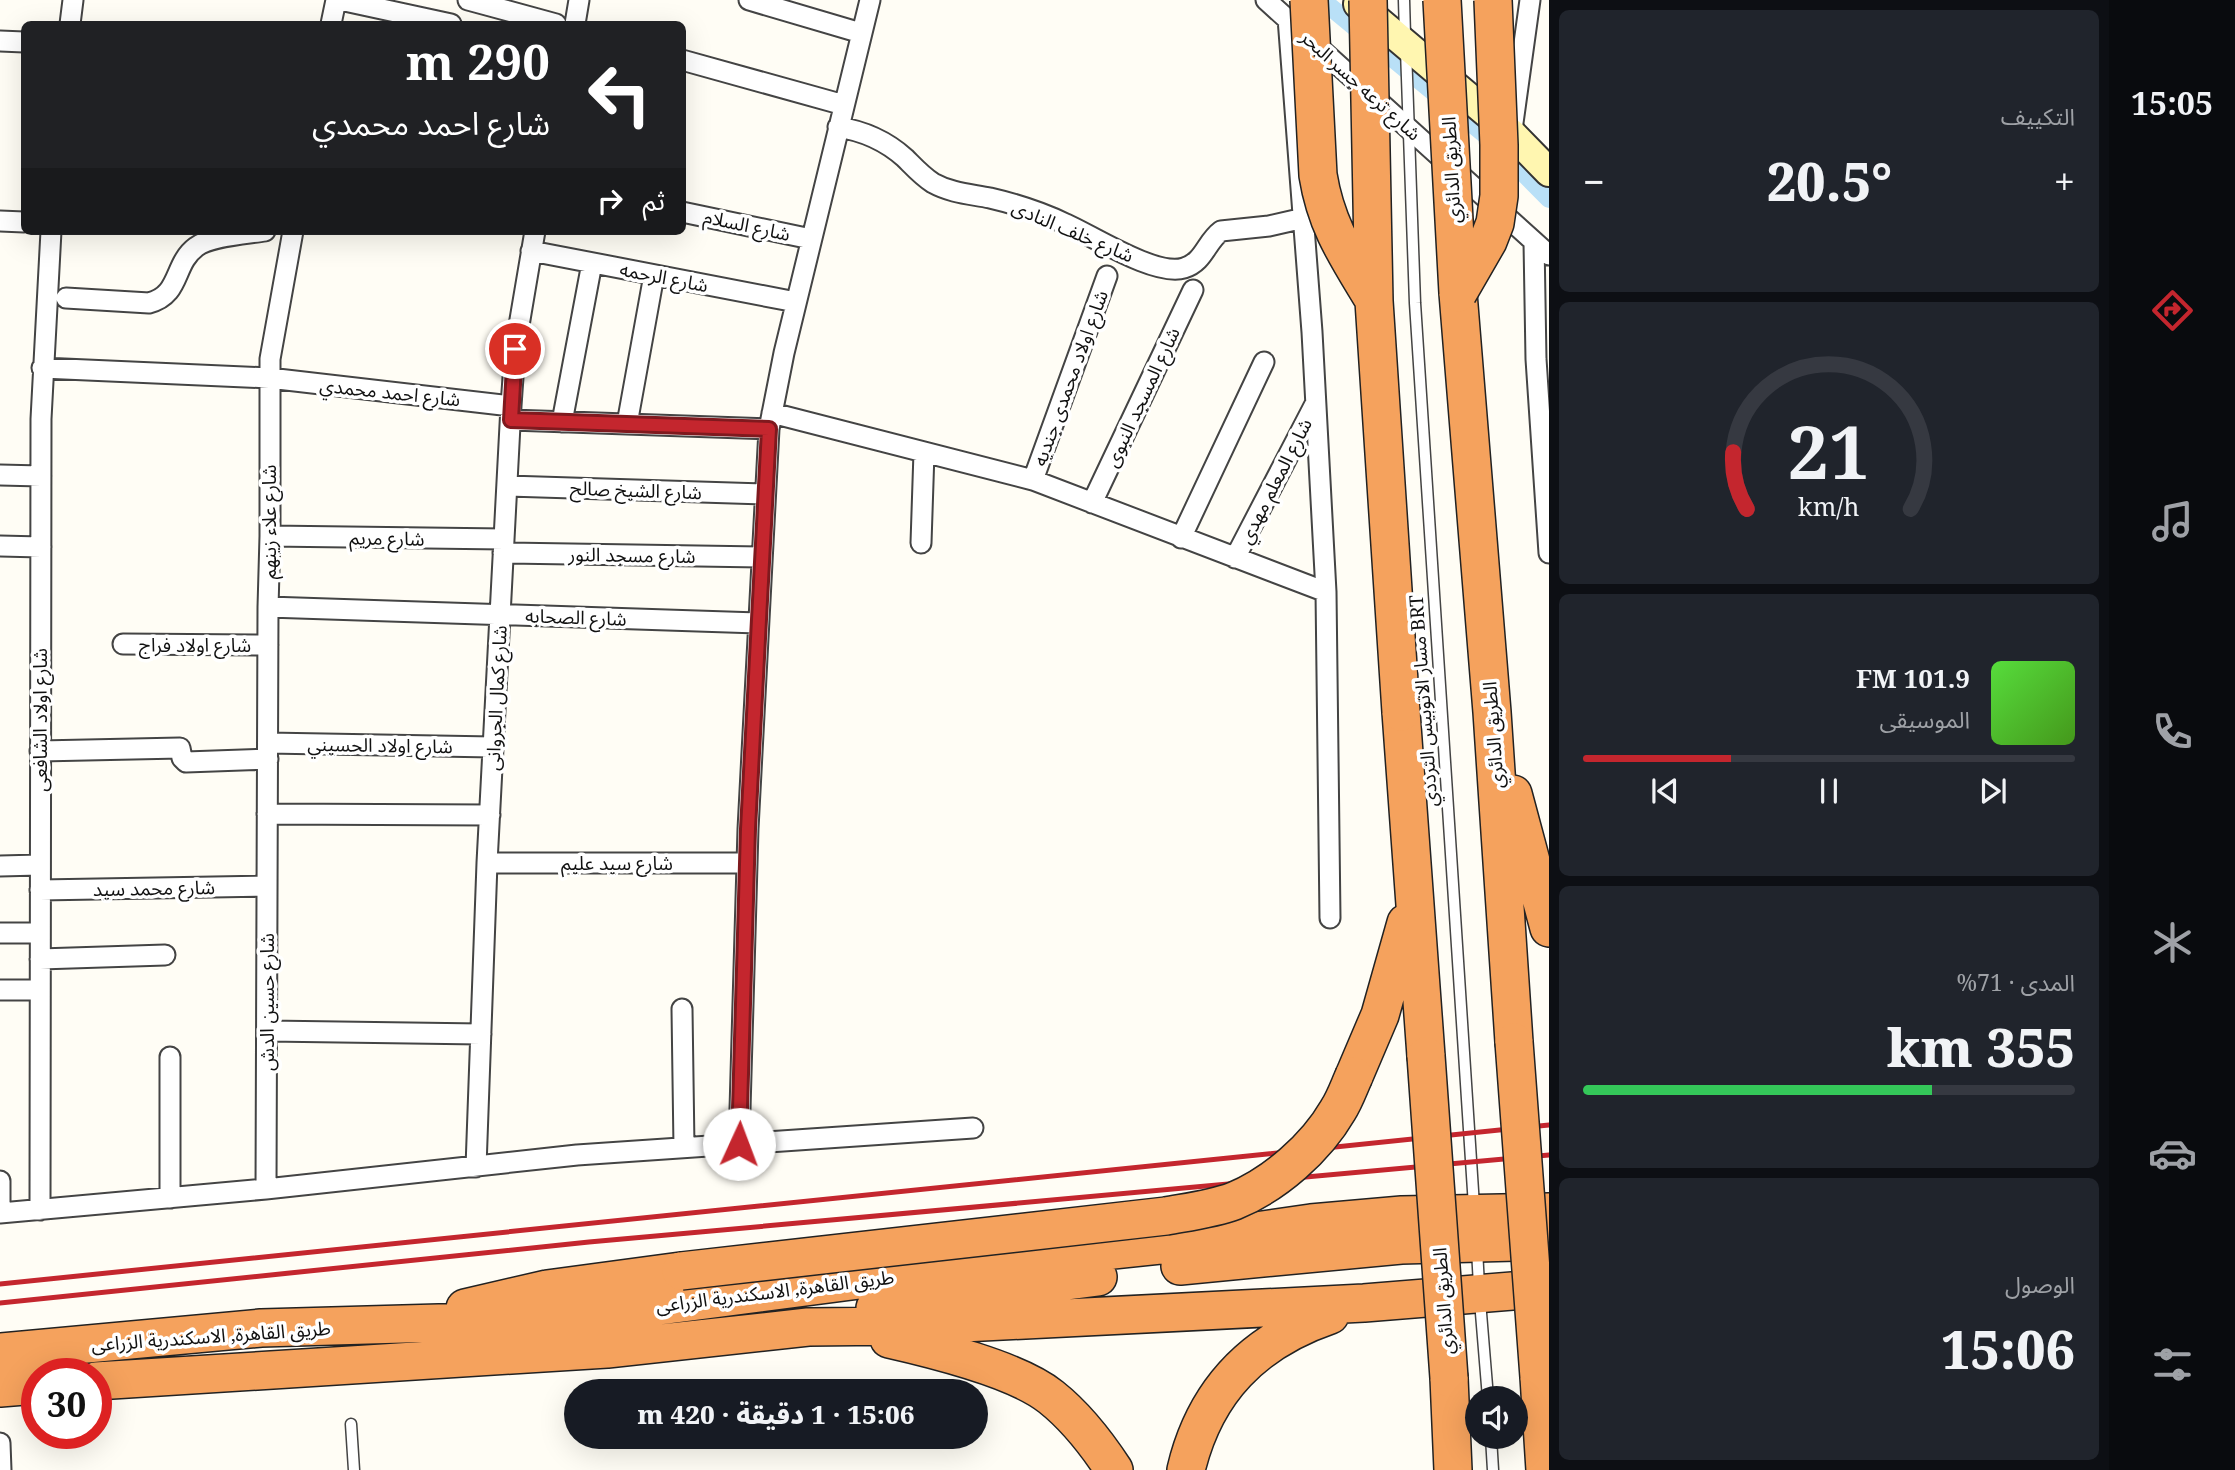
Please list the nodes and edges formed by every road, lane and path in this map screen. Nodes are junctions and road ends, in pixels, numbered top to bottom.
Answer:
1 (73, 0) edge
2 (338, 0) edge
3 (468, 0) edge
4 (579, 0) edge
5 (749, 0) edge
6 (870, 0) edge
7 (1266, 0) edge
8 (1353, 0) edge
9 (1368, 0) edge
10 (1404, 0) edge
11 (1442, 0) edge
12 (1493, 0) edge
13 (1530, 0) edge
14 (496, 4) edge
15 (1299, 9) edge
16 (70, 21) edge
17 (332, 21) edge
18 (437, 21) edge
19 (547, 21) edge
20 (576, 21) edge
21 (862, 33) junction
22 (0, 41) edge
23 (21, 42) edge
24 (686, 61) edge
25 (844, 105) junction
26 (838, 127) junction
27 (1512, 134) junction
28 (1549, 172) edge
29 (686, 213) edge
30 (1304, 218) junction
31 (0, 221) edge
32 (21, 222) edge
33 (51, 235) edge
34 (243, 235) edge
35 (292, 235) edge
36 (811, 239) junction
37 (533, 241) edge
38 (1534, 242) junction
39 (1549, 255) edge
40 (592, 263) junction
41 (654, 275) junction
42 (1107, 276) dead end
43 (1193, 290) dead end
44 (1458, 293) junction
45 (66, 298) dead end
46 (1374, 300) junction
47 (796, 302) junction
48 (1264, 362) dead end
49 (42, 368) junction
50 (269, 379) junction
51 (1315, 403) junction
52 (511, 413) junction
53 (770, 421) junction
54 (562, 422) junction
55 (627, 424) junction
56 (1545, 429) edge
57 (924, 452) junction
58 (0, 475) edge
59 (41, 476) junction
60 (1033, 480) junction
61 (507, 486) junction
62 (765, 494) junction
63 (1092, 503) junction
64 (1548, 528) edge
65 (270, 536) junction
66 (1181, 538) junction
67 (920, 543) dead end
68 (0, 546) edge
69 (503, 546) junction
70 (41, 547) junction
71 (1549, 553) edge
72 (761, 557) junction
73 (1236, 558) junction
74 (1326, 592) junction
75 (268, 607) junction
76 (500, 615) junction
77 (758, 623) junction
78 (123, 645) dead end
79 (268, 645) junction
80 (1492, 712) junction
81 (493, 747) junction
82 (40, 751) junction
83 (268, 751) junction
84 (267, 814) junction
85 (490, 815) junction
86 (487, 863) junction
87 (747, 863) junction
88 (39, 865) junction
89 (0, 866) edge
90 (267, 886) junction
91 (40, 890) junction
92 (1413, 892) junction
93 (1330, 918) dead end
94 (1547, 920) edge
95 (0, 933) edge
96 (39, 933) junction
97 (165, 955) dead end
98 (40, 959) junction
99 (0, 990) edge
100 (40, 990) junction
101 (682, 1009) dead end
102 (268, 1031) junction
103 (481, 1034) junction
104 (170, 1057) dead end
105 (973, 1128) dead end
106 (739, 1144) junction
107 (684, 1147) junction
108 (476, 1167) junction
109 (0, 1181) edge
110 (266, 1189) junction
111 (170, 1198) junction
112 (40, 1210) junction
113 (1549, 1212) edge
114 (0, 1213) edge
115 (1475, 1222) dead end
116 (1476, 1236) dead end
117 (1549, 1241) edge
118 (1549, 1288) edge
119 (1364, 1303) junction
120 (405, 1325) junction
121 (823, 1327) junction
122 (0, 1353) edge
123 (112, 1380) edge
124 (21, 1386) edge
125 (1487, 1386) edge
126 (0, 1388) edge
127 (351, 1424) dead end
128 (0, 1443) edge
129 (1492, 1449) edge
130 (1, 1470) edge
131 (354, 1470) edge
132 (1114, 1470) edge
133 (1186, 1470) edge
134 (1453, 1470) edge
135 (1493, 1470) edge
136 (1545, 1470) edge

1 - 16 street
2 - 17 street
2 - 18 street
3 - 14 street
4 - 20 street
5 - 21 street
6 - 21 street
7 - 15 street, شارع ترعه جسر البحر
8 - 27 street
9 - 46 highway, الطريق الدائري, bridge
10 - 115 lane, مسار الاتوبيس الترددي BRT
11 - 44 highway, الطريق الدائري, bridge
12 - 44 highway, bridge
13 - 27 street
14 - 19 street
15 - 30 street
15 - 38 street, شارع ترعه جسر البحر
15 - 46 highway, bridge
21 - 25 street
22 - 23 street
24 - 25 street
25 - 26 street
26 - 30 street, شارع خلف النادى
26 - 36 street
27 - 28 street
29 - 36 street, شارع السلام
30 - 51 street
31 - 32 street
33 - 49 street, شارع اولاد الشافعى
34 - 45 street
35 - 50 street, شارع علاء زينهم
36 - 47 street
37 - 40 street, شارع الرحمه
37 - 52 street, شارع كمال الجروانى
38 - 39 street, شارع ترعه جسر البحر
38 - 56 street
40 - 41 street, شارع الرحمه
40 - 54 street
41 - 47 street, شارع الرحمه
41 - 55 street
42 - 60 street, شارع اولاد محمدى جنديه
43 - 63 street, شارع المسجد النبوى
44 - 80 highway, الطريق الدائري
46 - 92 highway, الطريق الدائري, bridge
47 - 53 street
48 - 66 street
49 - 50 street, شارع احمد محمدي
49 - 59 street, شارع اولاد الشافعى
50 - 52 street, شارع احمد محمدي
50 - 65 street, شارع علاء زينهم
51 - 73 street, شارع المعلم مهدي
51 - 74 street
52 - 54 street, شارع احمد محمدي
52 - 61 street, شارع كمال الجروانى
53 - 55 street, شارع احمد محمدي
53 - 57 street, شارع احمد محمدي
53 - 62 street
54 - 55 street, شارع احمد محمدي
56 - 64 street
57 - 60 street, شارع احمد محمدي
57 - 67 street
58 - 59 street
59 - 70 street, شارع اولاد الشافعى
60 - 63 street, شارع احمد محمدي
61 - 62 street, شارع الشيخ صالح
61 - 69 street, شارع كمال الجروانى
62 - 72 street
63 - 66 street, شارع احمد محمدي
64 - 71 street
65 - 69 street, شارع مريم
65 - 75 street, شارع علاء زينهم
66 - 73 street, شارع احمد محمدي
68 - 70 street
69 - 72 street, شارع مسجد النور
69 - 76 street, شارع كمال الجروانى
70 - 82 street, شارع اولاد الشافعى
72 - 77 street
73 - 74 street, شارع احمد محمدي
74 - 93 street
75 - 76 street, شارع الصحابه
75 - 79 street, شارع علاء زينهم
76 - 77 street, شارع الصحابه
76 - 81 street, شارع كمال الجروانى
77 - 87 street
78 - 79 street, شارع اولاد فراج
79 - 83 street, شارع علاء زينهم
80 - 94 highway
80 - 136 highway, الطريق الدائري, bridge
81 - 83 street, شارع اولاد الحسيني
81 - 85 street, شارع كمال الجروانى
82 - 83 street, شارع اولاد الحسيني
82 - 88 street, شارع اولاد الشافعى
83 - 84 street, شارع علاء زينهم
84 - 85 street
84 - 90 street, شارع حسين الدش
85 - 86 street, شارع كمال الجروانى
86 - 87 street, شارع سيد عليم
86 - 103 street, شارع كمال الجروانى
87 - 106 street
88 - 89 street
88 - 91 street, شارع اولاد الشافعى
90 - 91 street, شارع محمد سيد
90 - 102 street, شارع حسين الدش
91 - 96 street, شارع اولاد الشافعى
92 - 120 highway, bridge
92 - 134 highway, الطريق الدائري, bridge
95 - 96 street
96 - 98 street, شارع اولاد الشافعى
97 - 98 street
98 - 100 street, شارع اولاد الشافعى
99 - 100 street
100 - 112 street, شارع اولاد الشافعى
101 - 107 street
102 - 103 street
102 - 110 street, شارع حسين الدش
103 - 108 street, شارع كمال الجروانى
104 - 111 street
105 - 106 street
106 - 107 street
107 - 108 street
108 - 110 street
109 - 114 street
110 - 111 street
111 - 112 street
112 - 114 street
113 - 120 highway, طريق القاهرة, الاسكندرية الزراعى
116 - 125 lane
117 - 121 highway
118 - 119 highway, طريق القاهرة, الاسكندرية الزراعى
119 - 121 highway, طريق القاهرة, الاسكندرية الزراعى
119 - 133 highway
120 - 122 highway, طريق القاهرة, الاسكندرية الزراعى
121 - 123 highway, طريق القاهرة, الاسكندرية الزراعى
121 - 132 highway
124 - 126 highway
127 - 131 lane
128 - 130 street
129 - 135 lane

